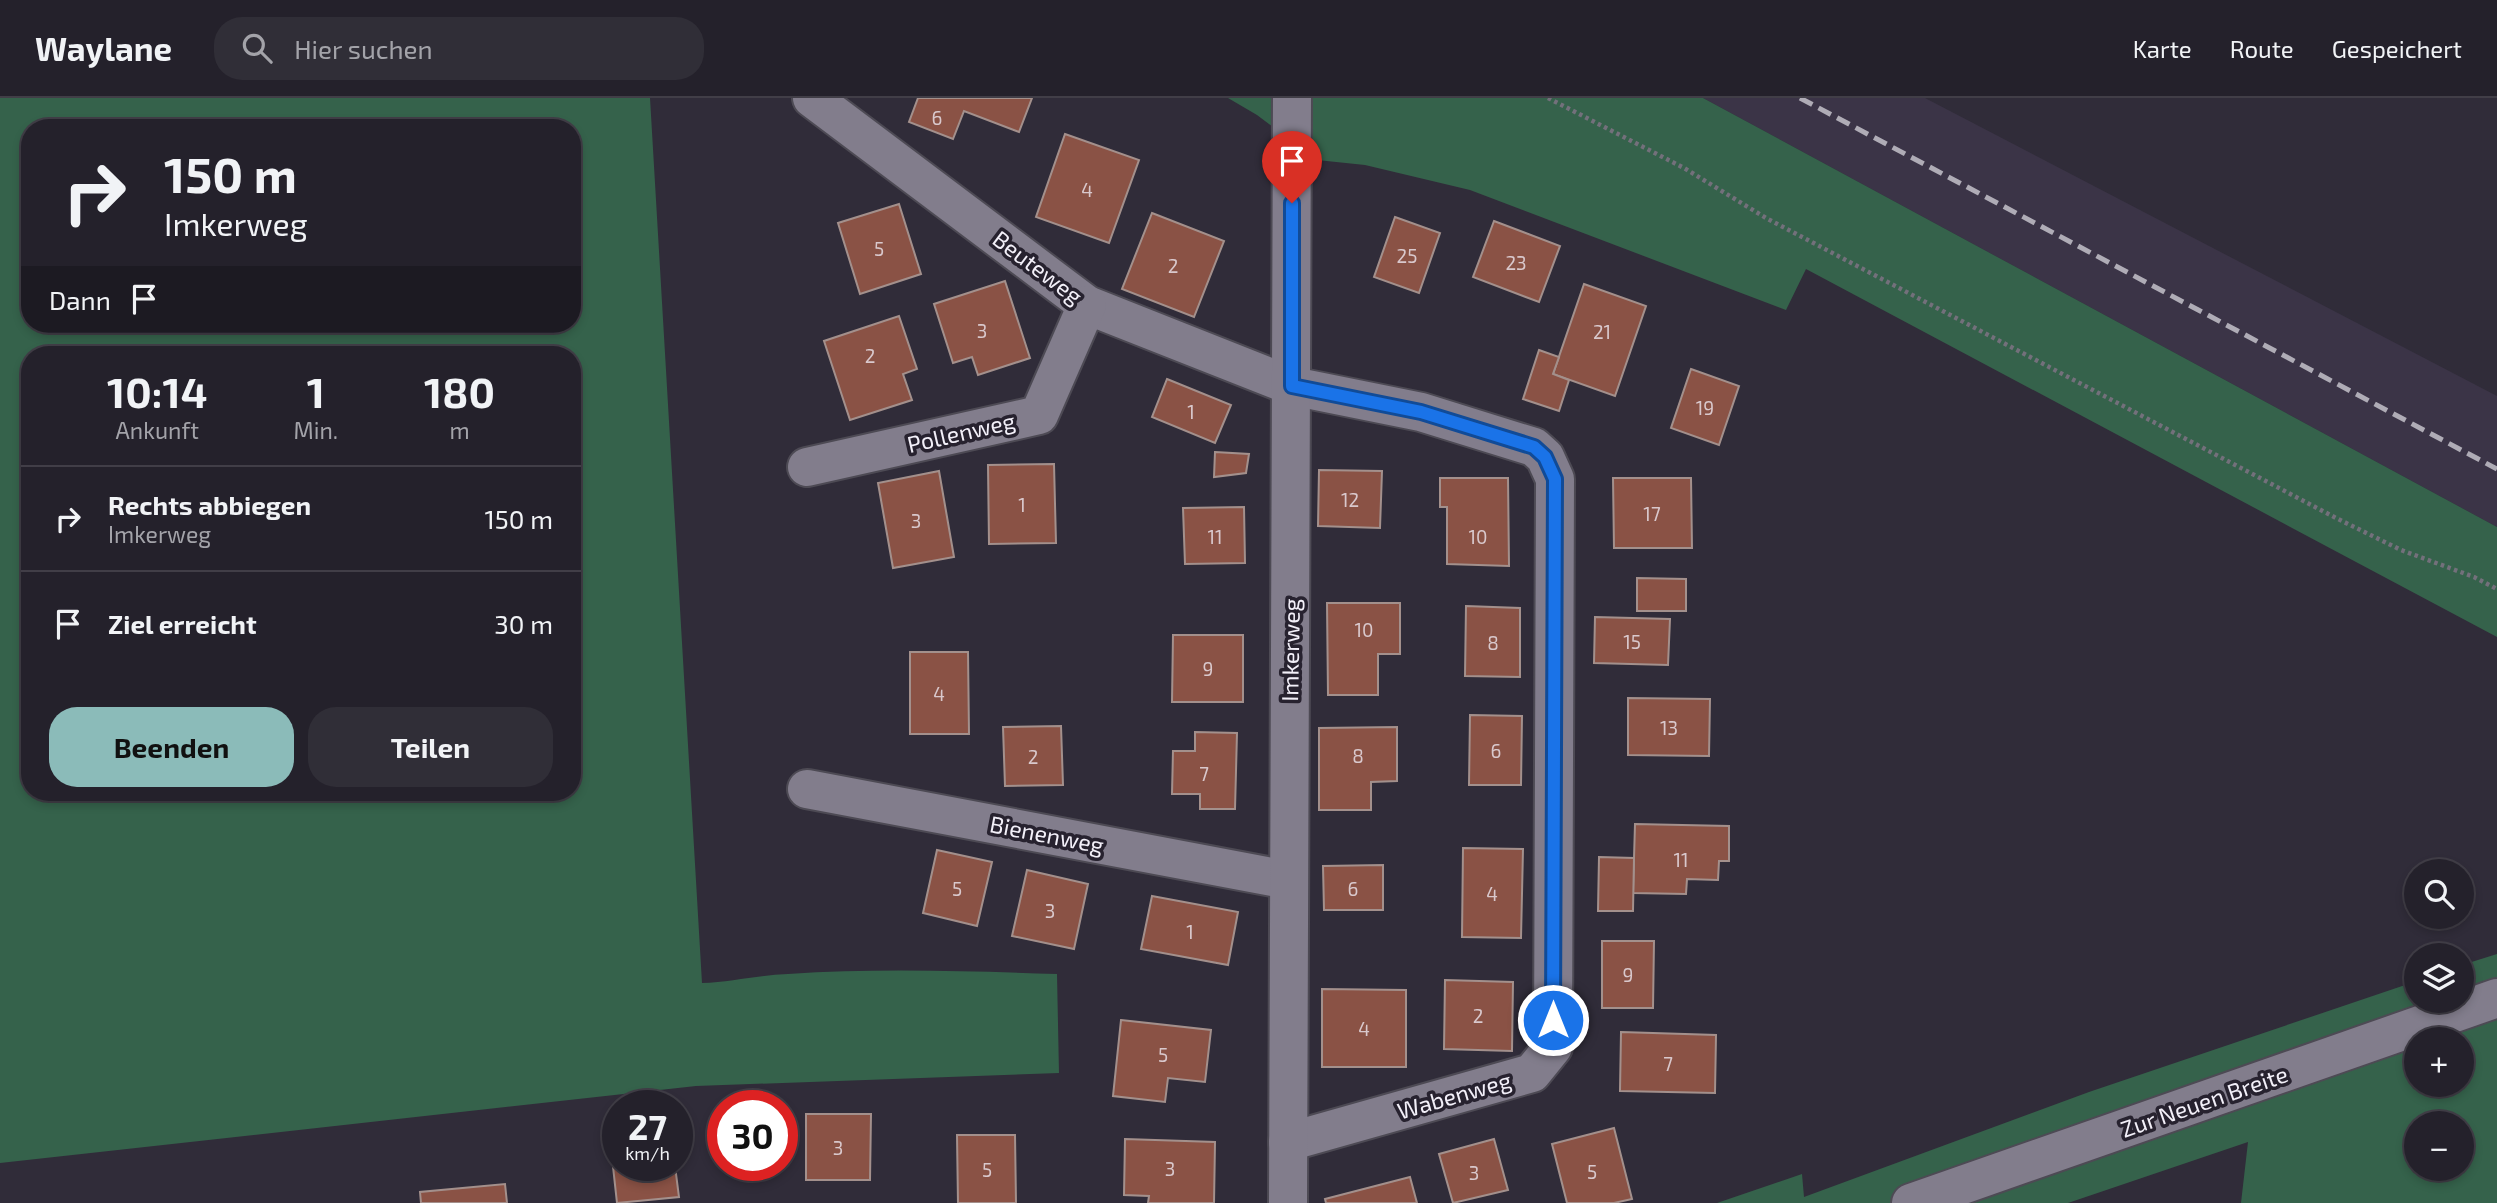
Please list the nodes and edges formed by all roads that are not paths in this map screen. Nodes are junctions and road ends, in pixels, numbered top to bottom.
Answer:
1 (812, 98) edge
2 (1292, 98) edge
3 (1087, 305) junction
4 (1292, 386) junction
5 (807, 467) dead end
6 (807, 789) dead end
7 (1288, 880) junction
8 (2497, 998) edge
9 (1288, 1142) junction
10 (1288, 1203) edge
11 (1911, 1203) edge

1 - 3 street, Beuteweg
2 - 4 street, Imkerweg
3 - 4 street, Beuteweg
3 - 5 street, Pollenweg
4 - 7 street, Imkerweg
4 - 9 street, Wabenweg
6 - 7 street, Bienenweg
7 - 9 street, Imkerweg
8 - 11 street, Zur Neuen Breite
9 - 10 street, Imkerweg

